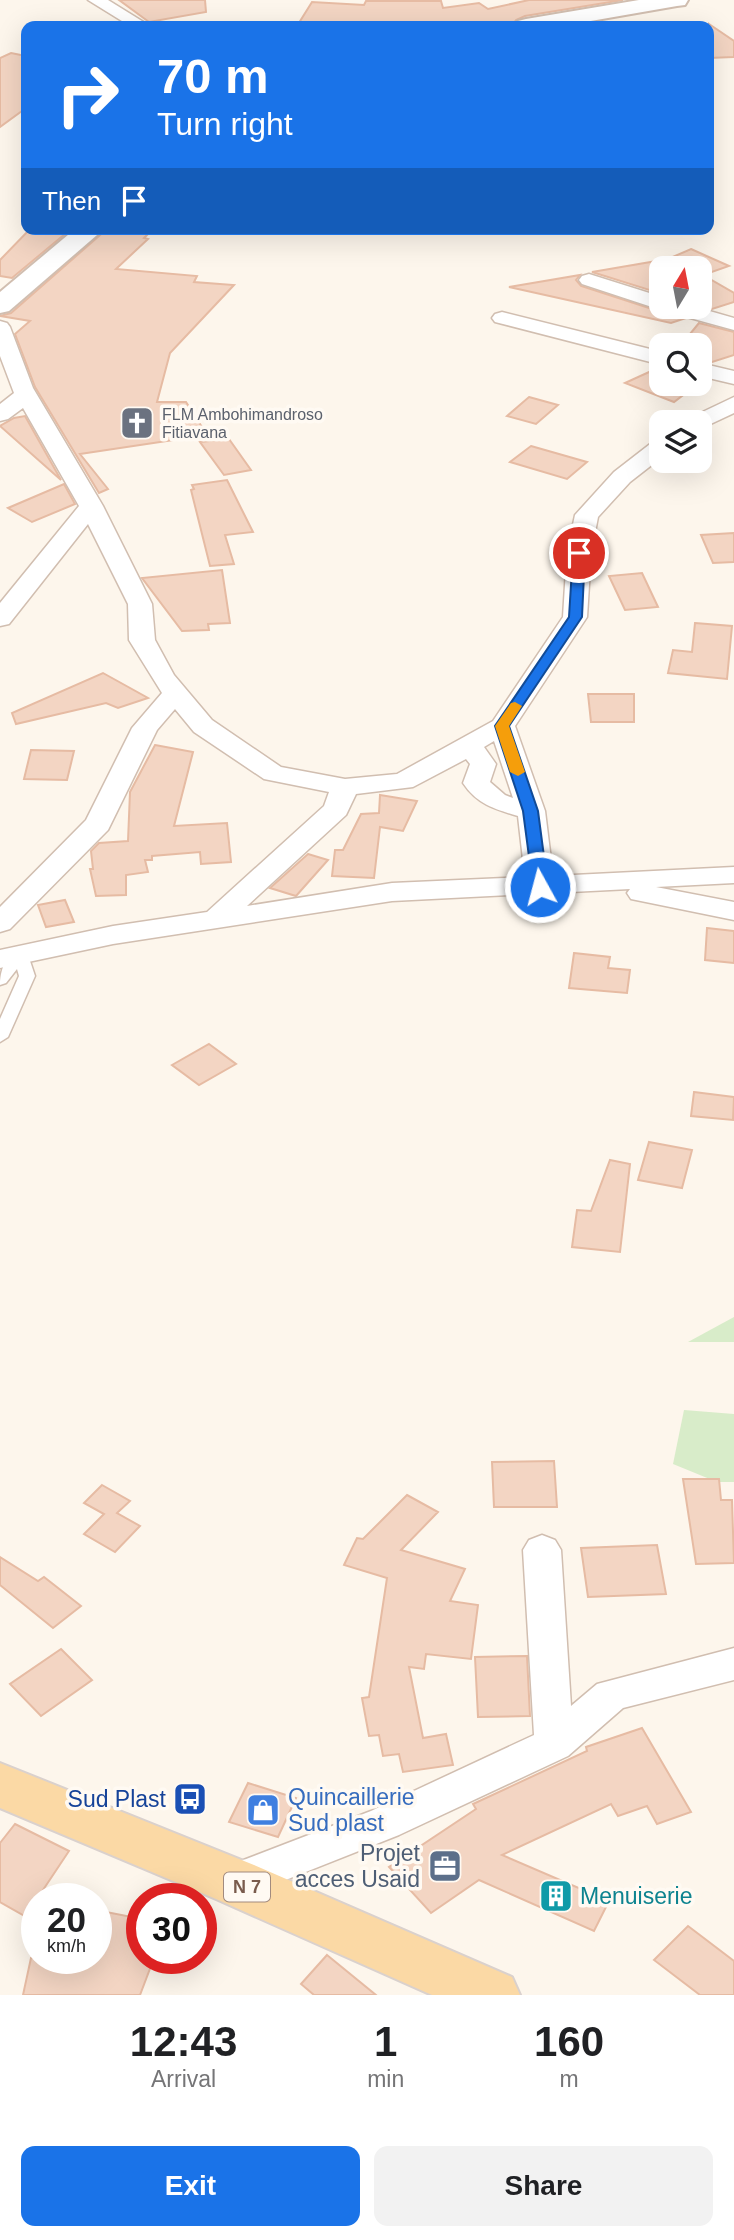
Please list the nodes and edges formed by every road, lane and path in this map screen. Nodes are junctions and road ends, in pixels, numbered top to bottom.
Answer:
1 (96, 0) edge
2 (677, 0) edge
3 (133, 21) edge
4 (555, 21) edge
5 (84, 235) edge
6 (589, 280) dead end
7 (649, 300) edge
8 (0, 305) edge
9 (502, 318) dead end
10 (712, 318) edge
11 (734, 324) edge
12 (0, 327) edge
13 (649, 356) edge
14 (712, 372) edge
15 (734, 378) edge
16 (26, 395) junction
17 (734, 404) edge
18 (0, 414) edge
19 (712, 416) edge
20 (649, 456) edge
21 (91, 506) junction
22 (0, 619) edge
23 (175, 693) junction
24 (502, 726) junction
25 (456, 752) junction
26 (345, 787) junction
27 (531, 811) junction
28 (734, 875) edge
29 (540, 887) junction
30 (734, 911) edge
31 (216, 919) junction
32 (0, 923) edge
33 (10, 957) edge
34 (0, 980) edge
35 (0, 1037) edge
36 (542, 1550) dead end
37 (734, 1664) edge
38 (554, 1744) junction
39 (0, 1785) edge
40 (235, 1882) junction
41 (492, 1995) edge

1 - 3 street
2 - 4 street
5 - 8 street
6 - 7 street
9 - 13 street
10 - 11 street
12 - 16 street
14 - 15 street
16 - 18 street
16 - 21 street
17 - 19 street
20 - 24 street
21 - 22 street
21 - 23 street
23 - 26 street
23 - 32 street
24 - 25 street
24 - 27 street
25 - 26 street
25 - 27 street
26 - 31 street
27 - 29 street
28 - 29 street
29 - 30 street
29 - 31 street
31 - 33 street
33 - 34 lane
33 - 35 lane
36 - 38 street
37 - 38 street
38 - 40 street
39 - 40 main road, N 7
40 - 41 main road, N 7

